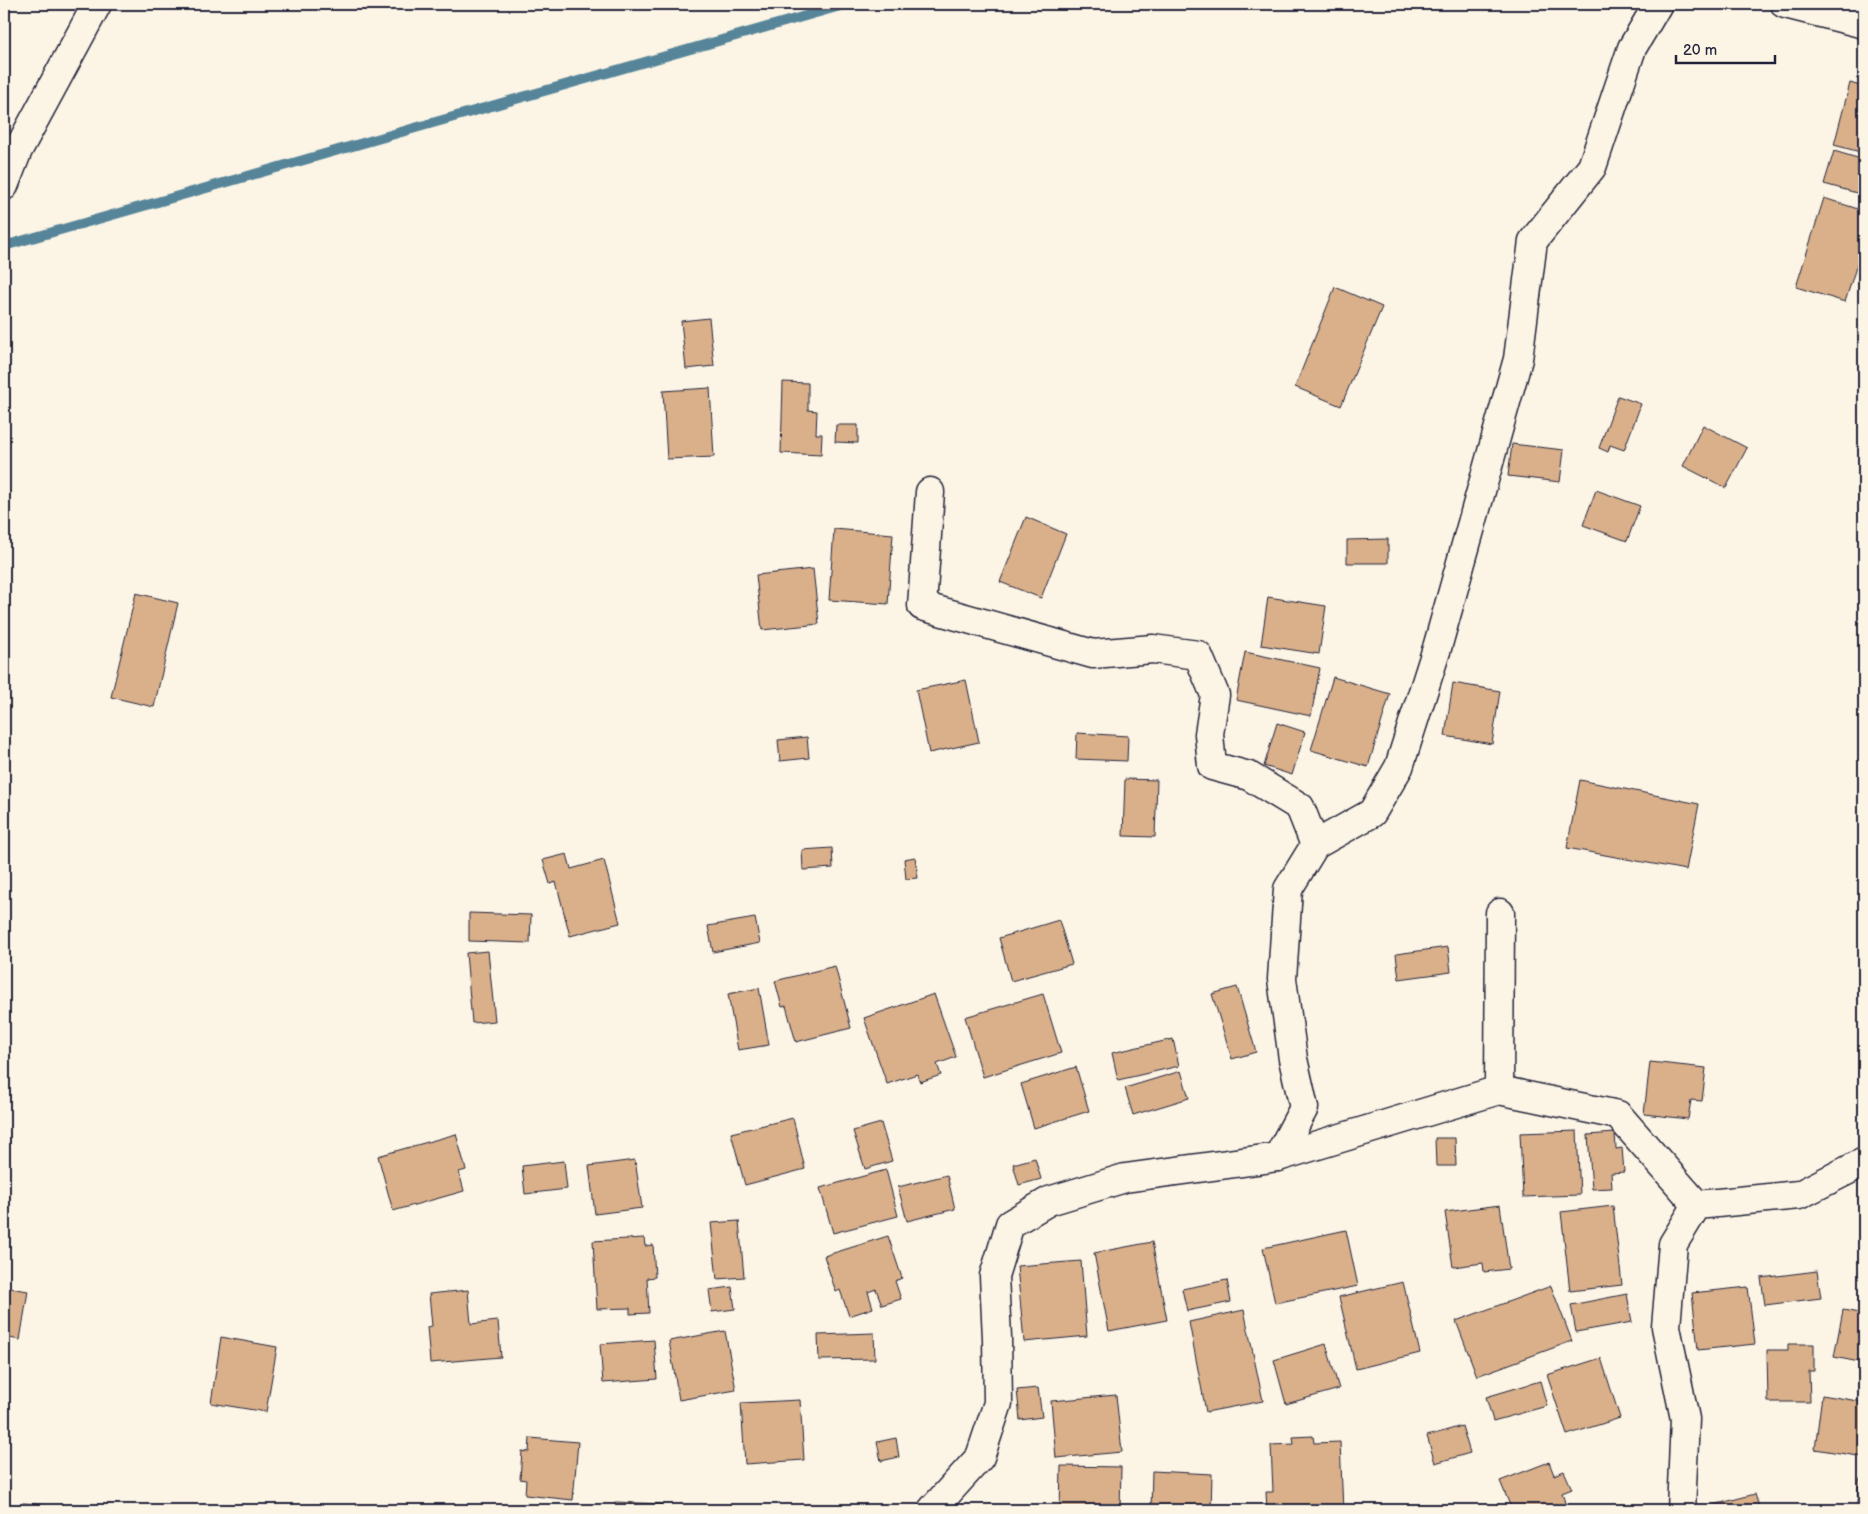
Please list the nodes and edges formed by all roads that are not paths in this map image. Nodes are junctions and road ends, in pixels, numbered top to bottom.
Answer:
1 (97, 4) edge
2 (1658, 4) edge
3 (1786, 4) edge
4 (1864, 24) edge
5 (4, 186) edge
6 (930, 492) dead end
7 (1315, 845) junction
8 (1500, 913) dead end
9 (1499, 1090) junction
10 (1278, 1157) junction
11 (1864, 1162) edge
12 (1697, 1205) junction
13 (932, 1510) edge
14 (1681, 1510) edge

1 - 5 street
2 - 7 street
3 - 4 street
6 - 7 street
7 - 10 street
8 - 9 street
9 - 10 street
9 - 12 street
10 - 13 street
11 - 12 street
12 - 14 street

